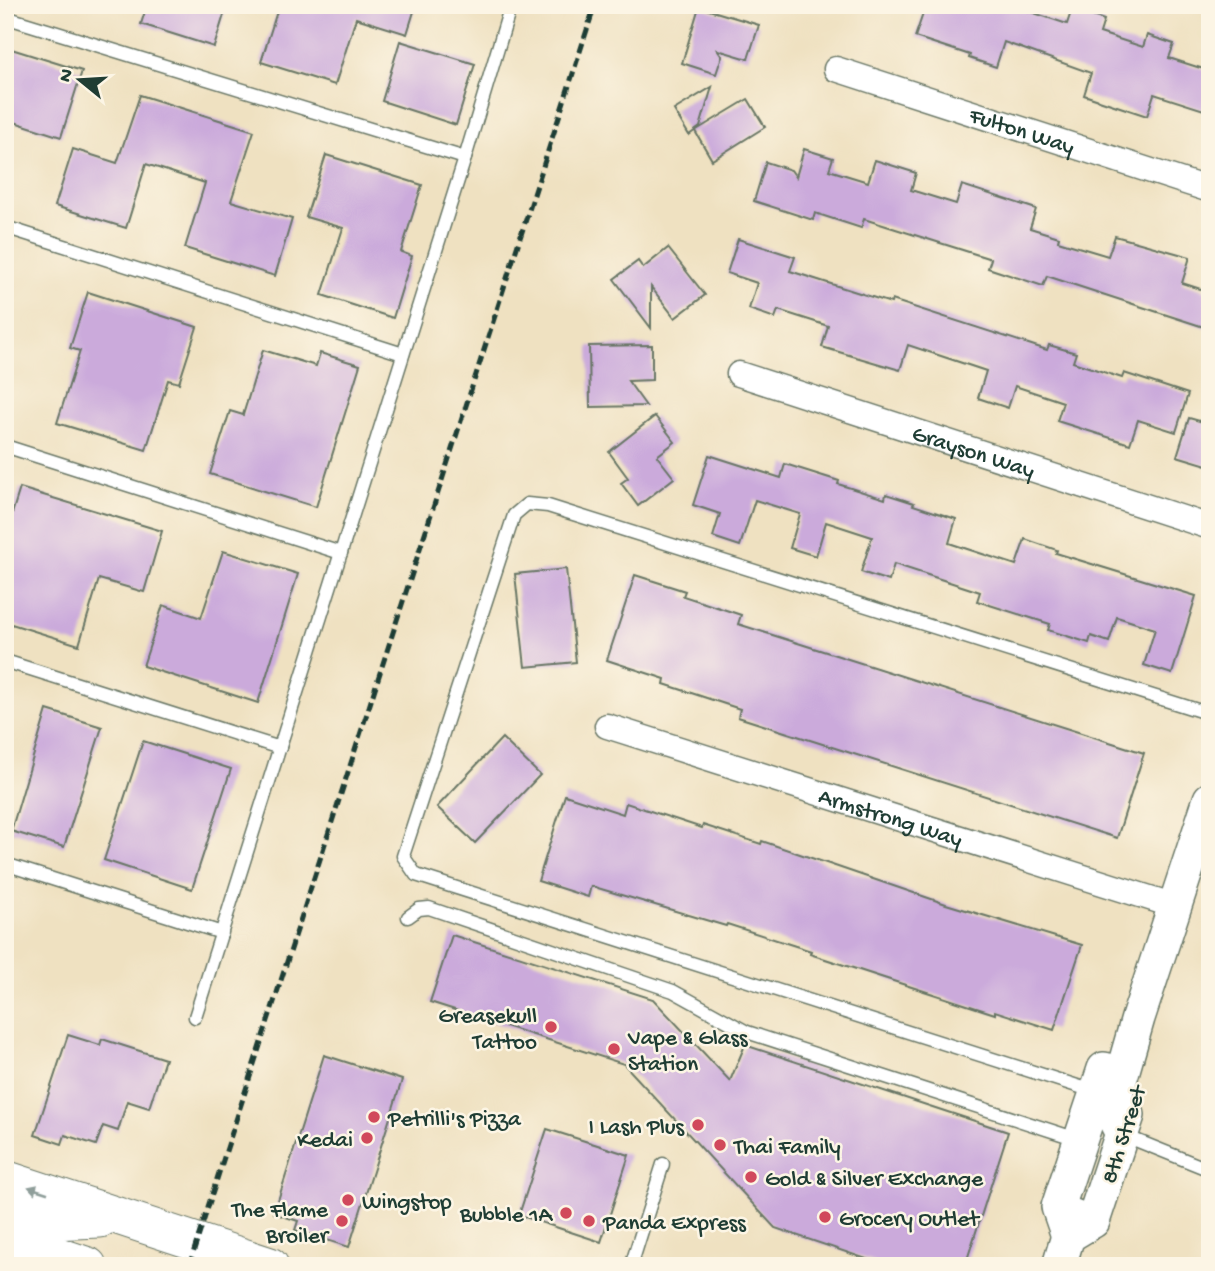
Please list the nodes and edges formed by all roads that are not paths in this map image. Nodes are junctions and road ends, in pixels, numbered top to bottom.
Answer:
1 (511, 5) edge
2 (5, 17) edge
3 (836, 69) dead end
4 (465, 158) junction
5 (1210, 190) edge
6 (5, 227) edge
7 (403, 354) junction
8 (739, 374) dead end
9 (5, 446) edge
10 (1210, 527) edge
11 (341, 553) junction
12 (5, 661) edge
13 (1210, 714) edge
14 (607, 726) dead end
15 (280, 748) junction
16 (1210, 799) edge
17 (5, 864) edge
18 (1175, 906) junction
19 (408, 917) dead end
20 (222, 933) junction
21 (195, 1017) dead end
22 (1138, 1018) junction
23 (1096, 1092) junction
24 (1122, 1134) junction
25 (1080, 1140) junction
26 (663, 1164) dead end
27 (1209, 1167) edge
28 (5, 1180) edge
29 (5, 1208) edge
30 (126, 1219) junction
31 (5, 1238) edge
32 (1063, 1251) edge
33 (88, 1266) edge
34 (270, 1266) edge
35 (631, 1266) edge

1 - 4 lane
2 - 4 lane
3 - 5 street, Fulton Way
4 - 7 lane
6 - 7 lane
7 - 11 lane
8 - 10 street, Grayson Way
9 - 11 lane
11 - 15 lane
12 - 15 lane
13 - 23 lane
14 - 18 street, Armstrong Way
15 - 20 lane
16 - 18 street, 8th Street
17 - 20 lane
18 - 22 street, 8th Street
19 - 25 lane
20 - 21 lane
22 - 23 street, 8th Street
22 - 24 street, 8th Street
23 - 25 street, 8th Street
24 - 27 lane
24 - 32 street, 8th Street
25 - 32 street, 8th Street
26 - 35 lane
30 -> 28 main road
29 - 30 main road
30 - 34 main road
31 - 33 main road

